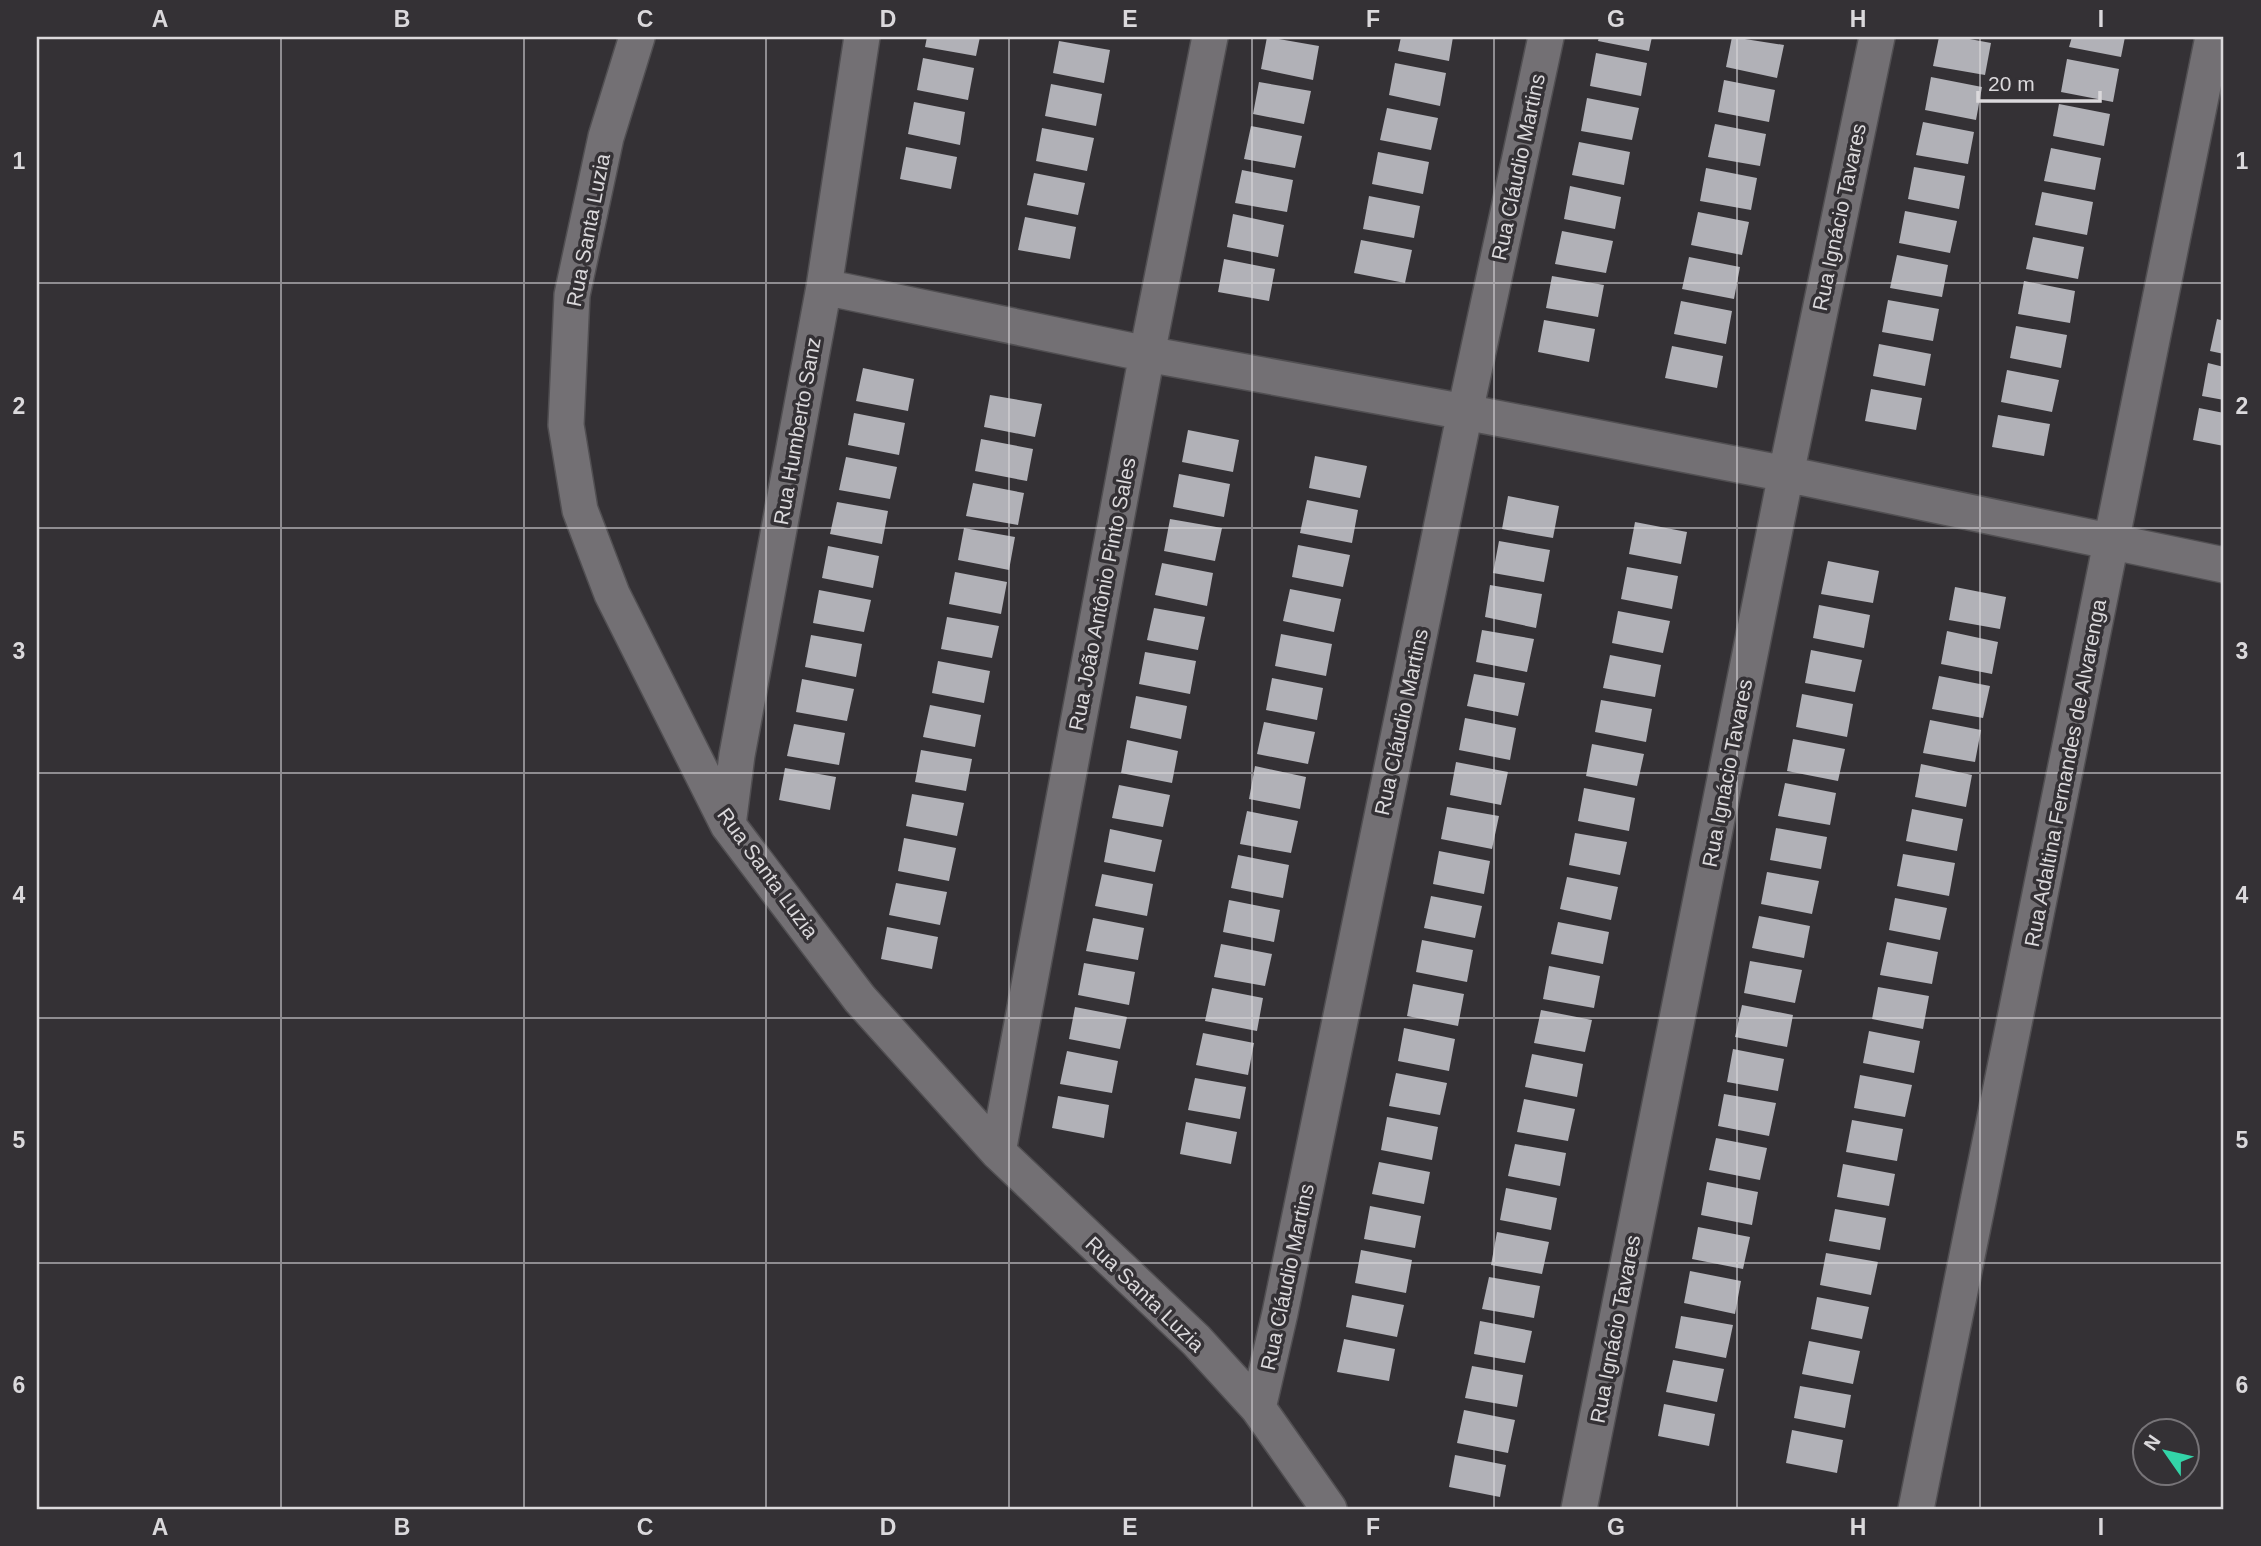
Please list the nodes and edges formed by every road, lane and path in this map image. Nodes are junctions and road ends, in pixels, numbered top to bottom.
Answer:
1 (637, 37) edge
2 (862, 37) edge
3 (1210, 37) edge
4 (1546, 37) edge
5 (1877, 37) edge
6 (2213, 37) edge
7 (824, 287) junction
8 (1147, 354) junction
9 (1465, 412) junction
10 (1786, 474) junction
11 (2112, 542) junction
12 (2224, 565) edge
13 (728, 825) junction
14 (998, 1152) junction
15 (1258, 1408) junction
16 (1584, 1508) edge
17 (1329, 1509) edge
18 (1916, 1509) edge

1 - 13 street, Rua Santa Luzia
2 - 7 street, Rua Humberto Sanz
3 - 8 street, Rua João Antônio Pinto Sales
4 - 9 street, Rua Cláudio Martins
5 - 10 street, Rua Ignácio Tavares
6 - 11 street, Rua Adaltina Fernandes de Alvarenga
7 - 8 street
7 - 13 street, Rua Humberto Sanz
8 - 9 street
8 - 14 street, Rua João Antônio Pinto Sales
9 - 10 street
9 - 15 street, Rua Cláudio Martins
10 - 11 street
10 - 16 street, Rua Ignácio Tavares
11 - 12 street
11 - 18 street, Rua Adaltina Fernandes de Alvarenga
13 - 14 street, Rua Santa Luzia
14 - 15 street, Rua Santa Luzia
15 - 17 street, Rua Santa Luzia

